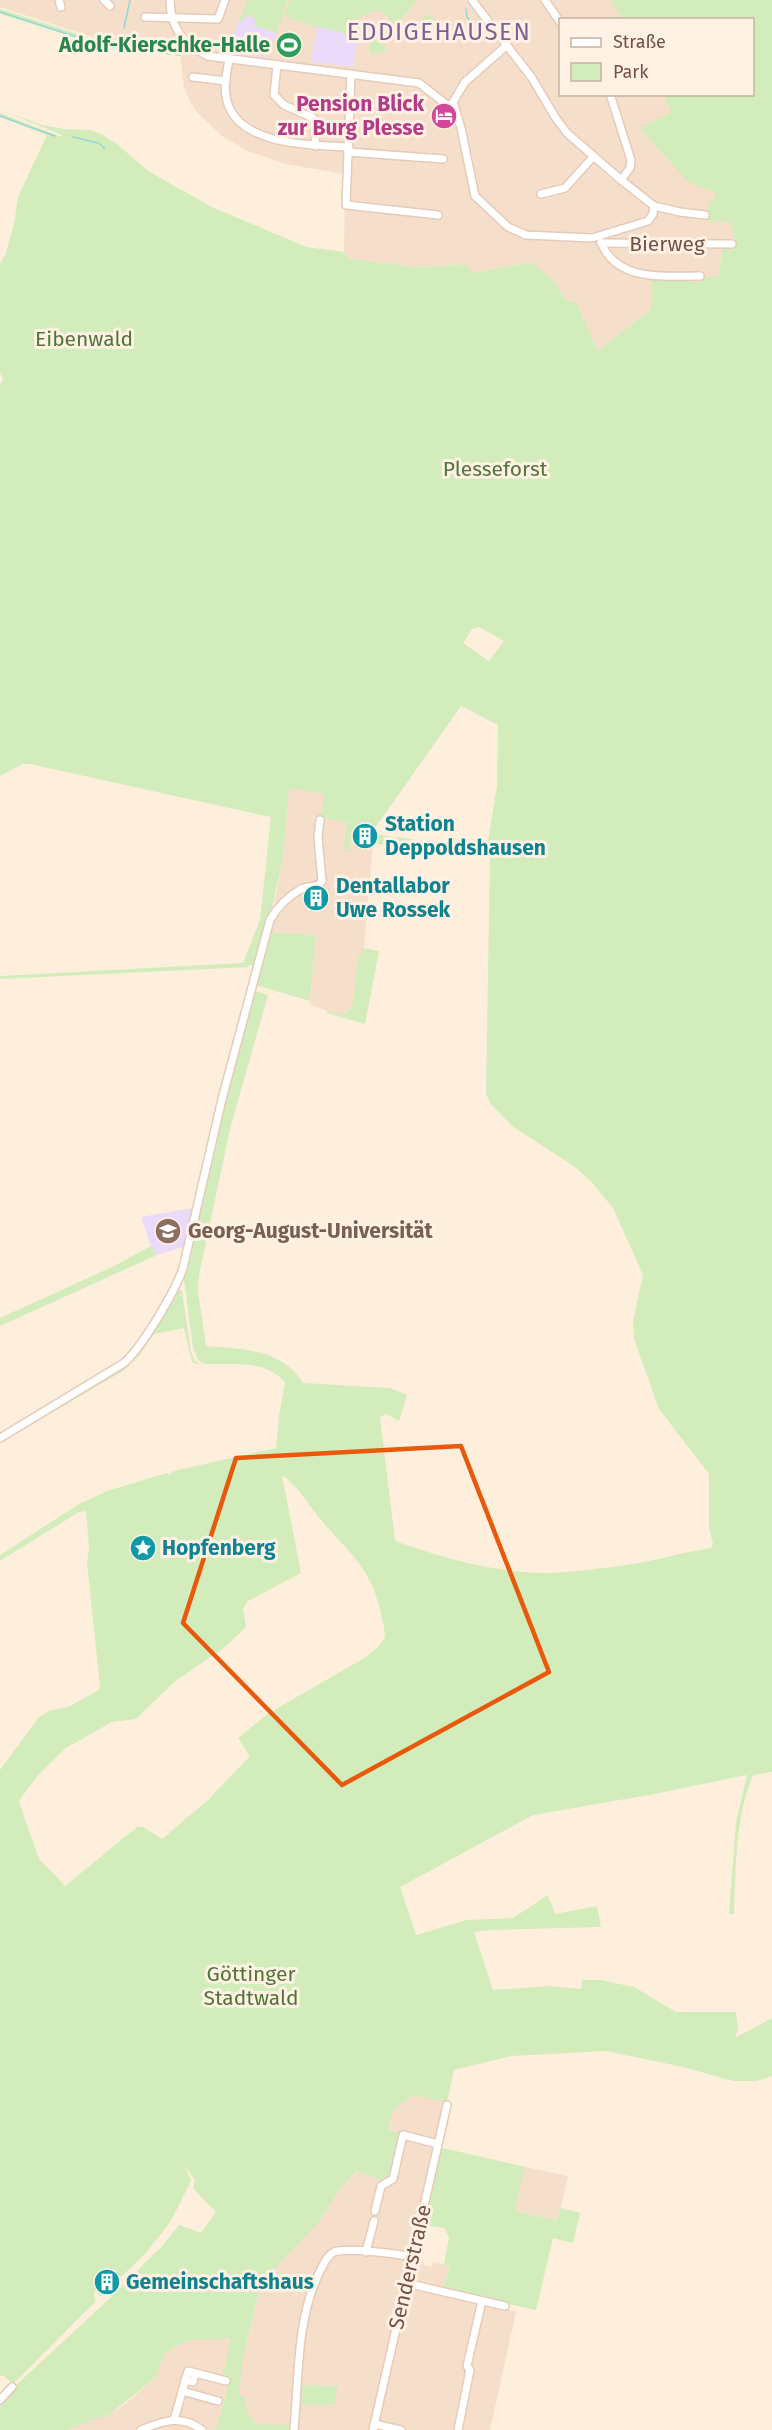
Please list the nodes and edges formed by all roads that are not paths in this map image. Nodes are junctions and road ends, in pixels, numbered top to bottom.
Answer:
1 (104, 0) edge
2 (170, 0) edge
3 (225, 0) edge
4 (472, 0) edge
5 (545, 0) edge
6 (110, 6) dead end
7 (145, 17) dead end
8 (172, 17) junction
9 (559, 19) edge
10 (506, 46) junction
11 (229, 59) junction
12 (277, 65) junction
13 (351, 74) junction
14 (193, 77) dead end
15 (226, 81) junction
16 (611, 96) edge
17 (453, 106) junction
18 (315, 146) junction
19 (348, 150) junction
20 (593, 157) junction
21 (443, 159) dead end
22 (621, 180) junction
23 (541, 194) dead end
24 (654, 206) junction
25 (438, 214) dead end
26 (705, 215) dead end
27 (600, 240) junction
28 (732, 244) dead end
29 (700, 276) dead end
30 (320, 820) dead end
31 (0, 1438) edge
32 (447, 2105) dead end
33 (438, 2144) junction
34 (375, 2211) dead end
35 (374, 2221) dead end
36 (366, 2252) junction
37 (412, 2258) junction
38 (406, 2283) junction
39 (482, 2301) junction
40 (505, 2306) dead end
41 (226, 2381) dead end
42 (12, 2387) dead end
43 (182, 2391) junction
44 (0, 2400) edge
45 (218, 2401) dead end
46 (174, 2420) junction
47 (374, 2427) edge
48 (141, 2430) edge
49 (202, 2430) edge
50 (294, 2430) edge
51 (401, 2430) edge
52 (458, 2430) edge

1 - 6 street
2 - 8 street
3 - 8 street
4 - 10 street
5 - 9 street
7 - 8 street
8 - 11 street
10 - 17 street
10 - 20 street
11 - 12 street
11 - 15 street
12 - 13 street
12 - 18 street
13 - 17 street
13 - 19 street
14 - 15 street
15 - 18 street
16 - 22 street
17 - 27 street
18 - 19 street
19 - 21 street
19 - 25 street
20 - 22 street
20 - 23 street
22 - 24 street
24 - 26 street
24 - 27 street
27 - 28 street, Bierweg
27 - 29 street
30 - 31 street
32 - 33 street, Senderstraße
33 - 34 street
33 - 37 street, Senderstraße
35 - 36 street
36 - 37 street
36 - 50 street
37 - 38 street, Senderstraße
38 - 39 street
38 - 47 street, Senderstraße
39 - 40 street
39 - 52 street
41 - 43 street
42 - 44 street
43 - 45 street
43 - 46 street
46 - 48 street
46 - 49 street
47 - 51 street

